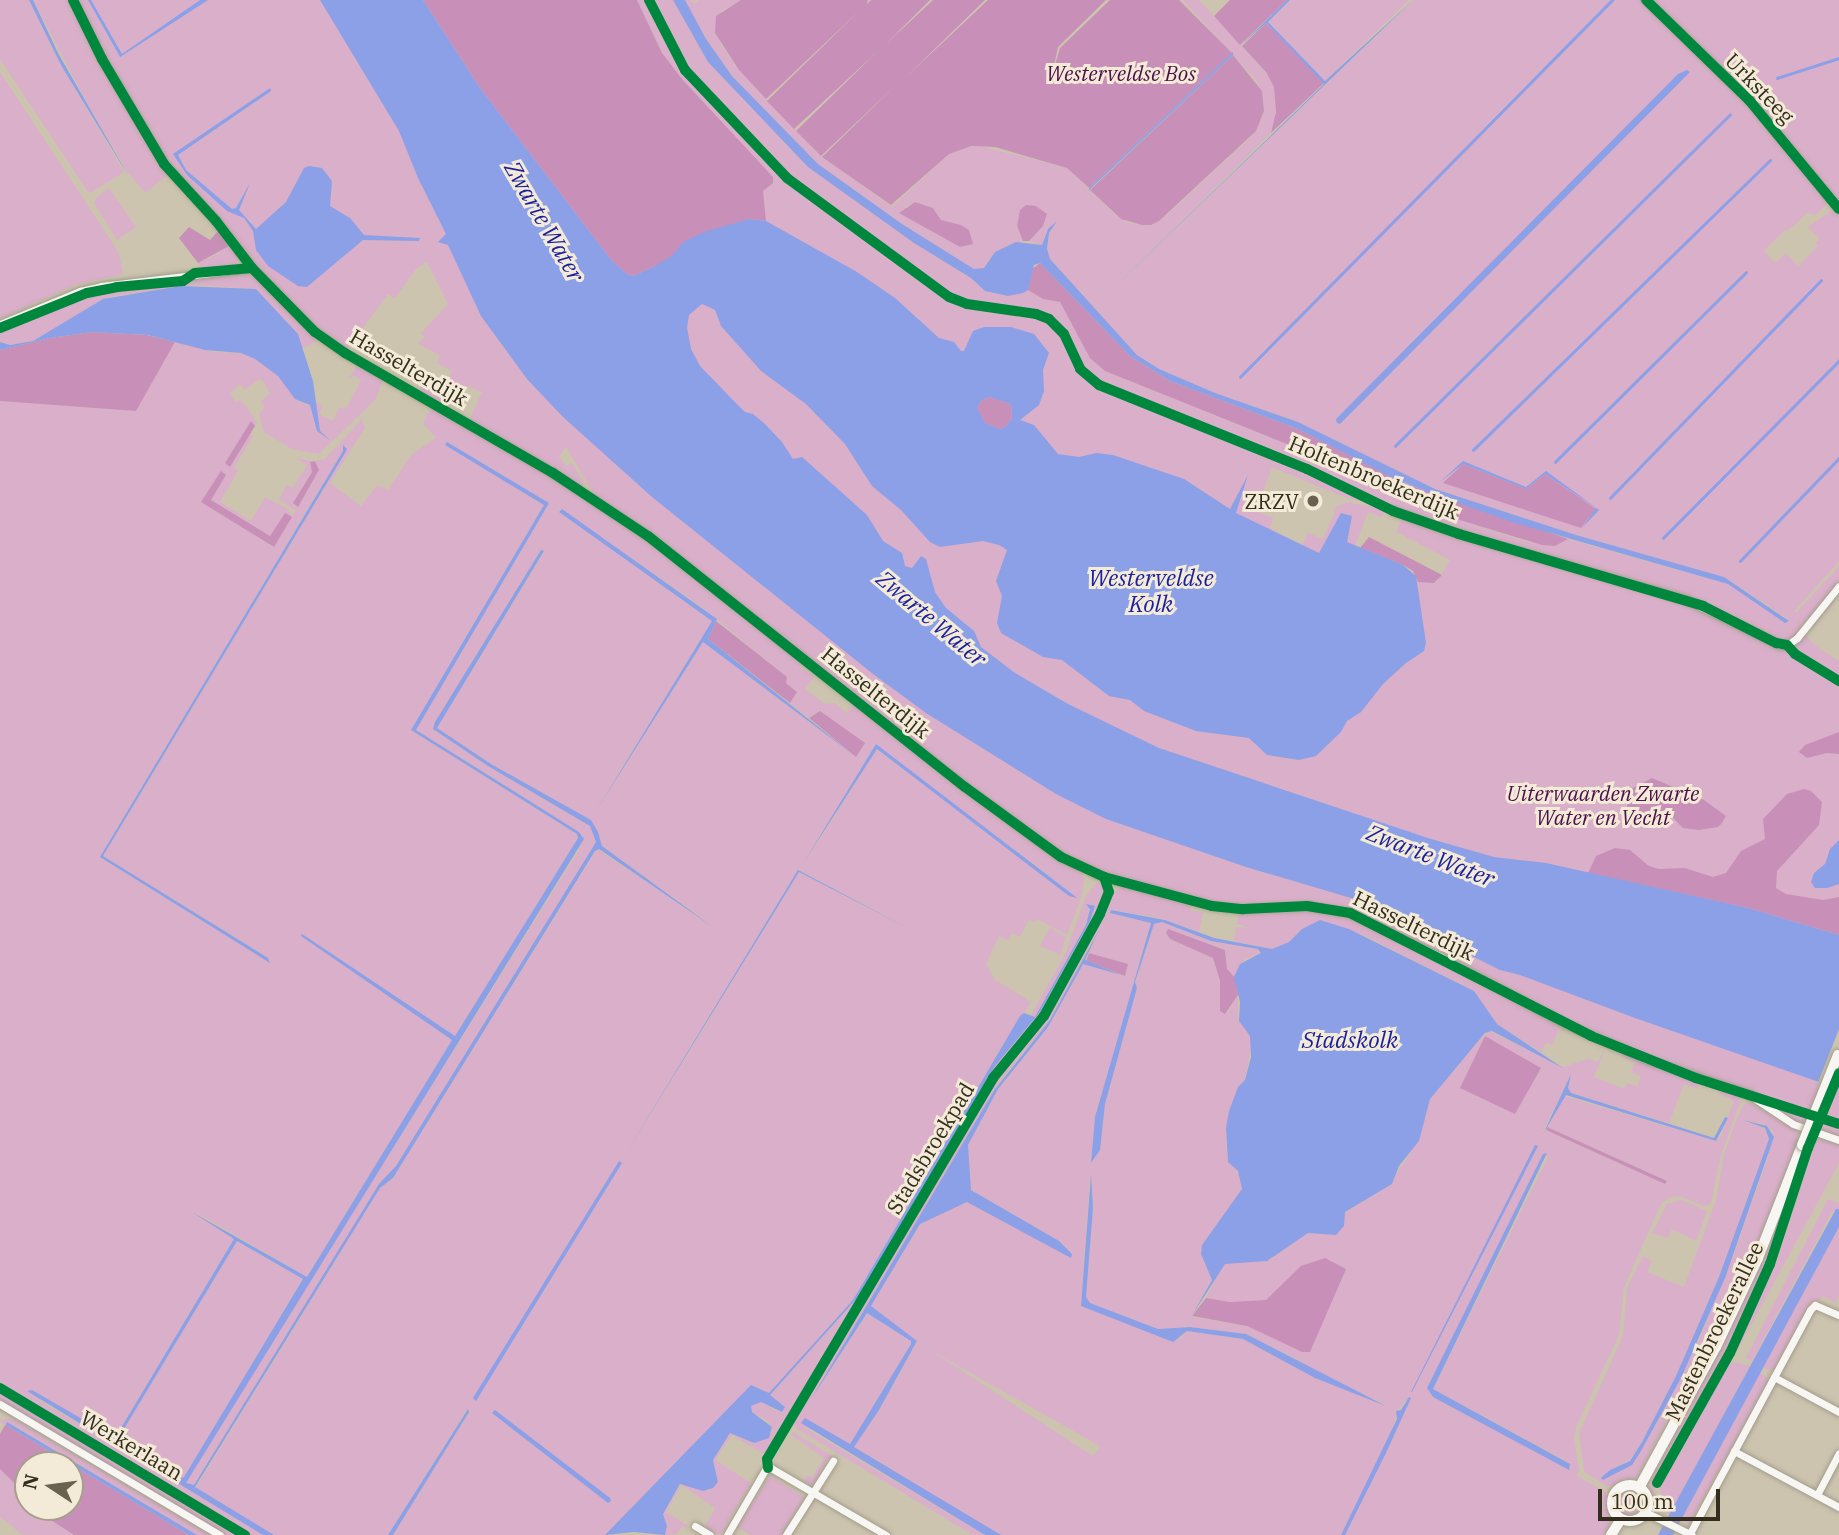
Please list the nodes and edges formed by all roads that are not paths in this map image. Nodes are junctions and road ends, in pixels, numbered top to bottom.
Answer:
1 (73, 0) edge
2 (1646, 0) edge
3 (1839, 209) edge
4 (252, 268) junction
5 (0, 324) edge
6 (1392, 511) dead end
7 (1839, 586) edge
8 (1839, 1052) edge
9 (1839, 1140) edge
10 (1839, 1315) edge
11 (1774, 1377) junction
12 (0, 1404) edge
13 (1839, 1412) edge
14 (1734, 1451) junction
15 (1839, 1453) edge
16 (833, 1461) dead end
17 (1639, 1488) junction
18 (813, 1491) junction
19 (1817, 1495) junction
20 (1839, 1507) edge
21 (1645, 1512) junction
22 (1621, 1519) junction
23 (695, 1526) dead end
24 (220, 1535) edge
25 (710, 1535) edge
26 (727, 1535) edge
27 (786, 1535) edge
28 (886, 1535) edge
29 (1611, 1535) edge
30 (1691, 1535) edge

1 - 4 street, Hasselterdijk
2 - 3 street, Urksteeg
4 - 5 street
4 - 9 street, Hasselterdijk
6 - 7 street, Holtenbroekerdijk
8 - 17 main road, Mastenbroekerallee, bridge
10 - 11 street
11 - 13 street
11 - 14 street
12 - 24 street, Werkerlaan
14 - 19 street
14 - 30 street
15 - 19 street
16 - 18 street
17 - 21 main road
17 - 22 main road
18 - 26 street
18 - 27 street
18 - 28 street
19 - 20 street
21 - 22 main road
21 - 30 street
22 - 29 main road
23 - 25 street

